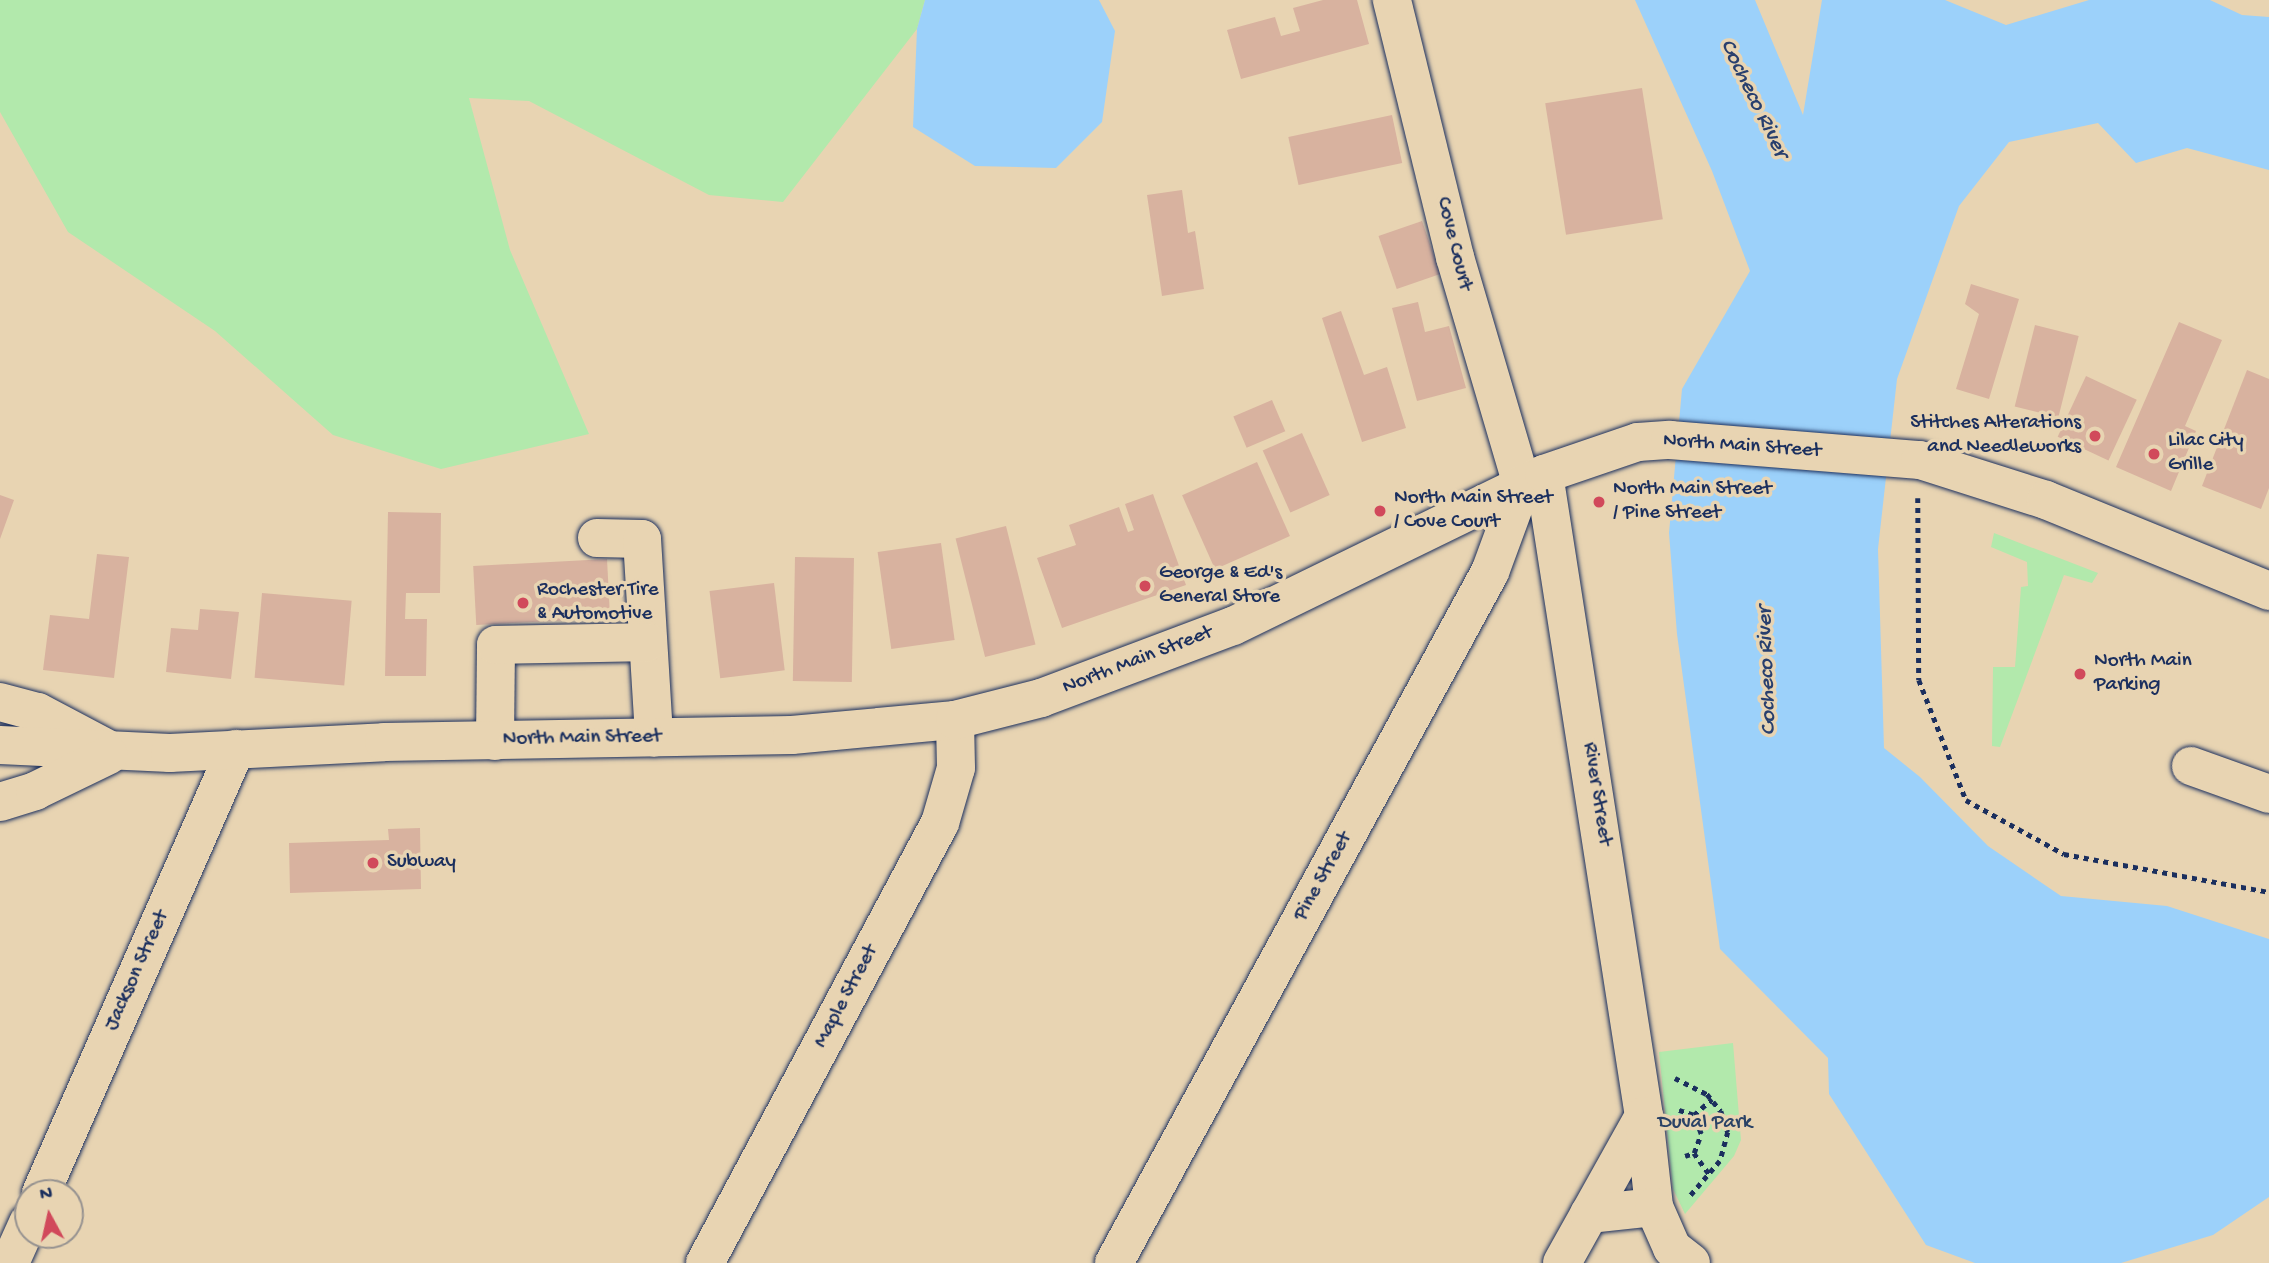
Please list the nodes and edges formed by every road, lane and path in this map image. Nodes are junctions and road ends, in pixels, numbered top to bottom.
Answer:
1 (1392, 0) edge
2 (1919, 477) junction
3 (1533, 480) junction
4 (597, 538) dead end
5 (2269, 592) edge
6 (648, 642) junction
7 (0, 702) edge
8 (954, 720) junction
9 (654, 738) junction
10 (495, 741) junction
11 (0, 745) edge
12 (236, 749) junction
13 (114, 752) junction
14 (2191, 766) dead end
15 (2269, 793) edge
16 (0, 802) edge
17 (2269, 892) edge
18 (1665, 1079) dead end
19 (1712, 1099) junction
20 (1657, 1113) junction
21 (1694, 1115) junction
22 (1695, 1153) junction
23 (1677, 1158) dead end
24 (1709, 1174) junction
25 (47, 1179) edge
26 (1671, 1203) junction
27 (1589, 1214) junction
28 (705, 1263) edge
29 (1114, 1263) edge
30 (1562, 1263) edge
31 (1691, 1263) edge

1 - 3 street, Cove Court
2 - 3 street, North Main Street
2 - 5 street, North Main Street
2 - 17 path
3 - 8 street, North Main Street
3 - 20 street, River Street
3 - 29 street, Pine Street
4 - 6 street
6 - 9 street
6 - 10 street
7 - 13 street, North Main Street
8 - 9 street, North Main Street
8 - 28 street, Maple Street
9 - 10 street, North Main Street
10 - 12 street, North Main Street
11 - 13 street, North Main Street
12 - 13 street, North Main Street
12 - 25 street, Jackson Street
13 - 16 street, North Main Street
14 - 15 street
18 - 19 path
19 - 21 path
19 - 24 path
20 - 21 path
20 - 26 street, River Street
20 - 27 street
21 - 22 path
22 - 23 path
22 - 24 path
24 - 26 path
26 - 27 street
26 - 31 street, River Street
27 - 30 street

